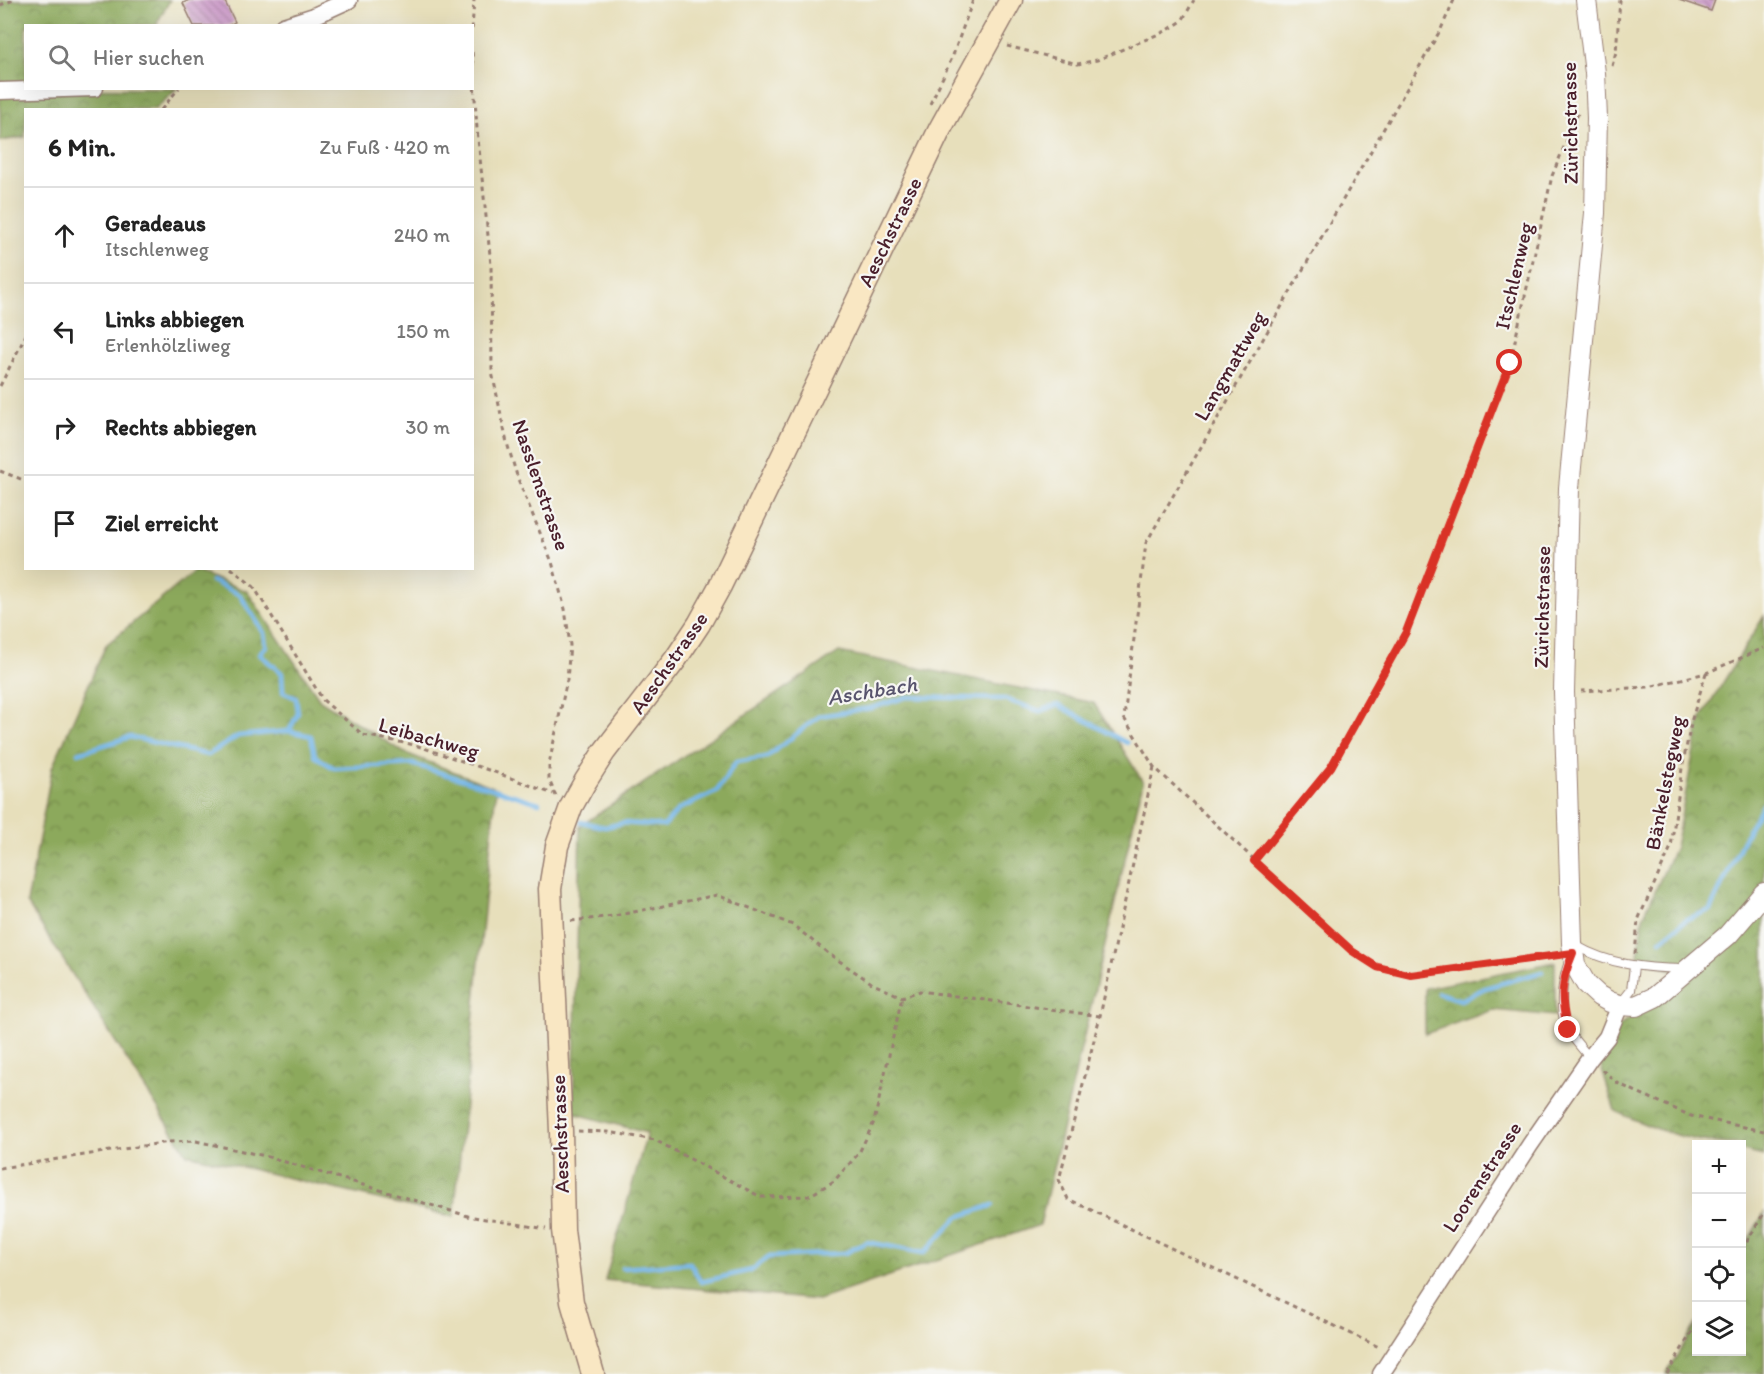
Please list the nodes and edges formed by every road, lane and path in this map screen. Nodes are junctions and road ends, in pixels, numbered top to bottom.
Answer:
1 (14, 0) edge
2 (349, 0) edge
3 (474, 0) edge
4 (973, 0) edge
5 (1011, 0) edge
6 (1194, 0) edge
7 (1454, 0) edge
8 (1586, 0) edge
9 (0, 6) edge
10 (289, 24) edge
11 (472, 24) edge
12 (989, 38) junction
13 (474, 83) edge
14 (32, 90) edge
15 (177, 90) edge
16 (0, 91) edge
17 (1582, 104) dead end
18 (163, 108) edge
19 (927, 111) dead end
20 (24, 339) edge
21 (0, 386) edge
22 (0, 471) edge
23 (24, 481) edge
24 (233, 570) edge
25 (1764, 648) edge
26 (1706, 673) junction
27 (1564, 692) junction
28 (1154, 766) junction
29 (561, 786) dead end
30 (559, 802) junction
31 (1254, 861) junction
32 (1764, 893) edge
33 (551, 923) junction
34 (1572, 948) junction
35 (1634, 967) junction
36 (1687, 969) junction
37 (902, 997) junction
38 (1620, 1005) junction
39 (1100, 1016) junction
40 (1590, 1058) junction
41 (561, 1131) junction
42 (1764, 1131) edge
43 (0, 1168) edge
44 (1764, 1213) edge
45 (546, 1229) dead end
46 (1743, 1248) edge
47 (1692, 1332) edge
48 (1394, 1354) junction
49 (593, 1374) edge
50 (1381, 1374) edge
51 (1667, 1374) edge

1 - 9 path
2 - 10 street
3 - 11 path
4 - 19 path
5 - 12 main road, Aeschstrasse
6 - 12 path
7 - 28 path, Langmattweg
8 - 27 street, Zürichstrasse
12 - 30 main road, Aeschstrasse
13 - 30 path, Nasslenstrasse
14 - 16 street
15 - 18 path
17 - 31 path, Itschlenweg
20 - 21 path
22 - 23 path
24 - 30 path, Leibachweg
25 - 26 path, Bänkelstegweg
26 - 27 path, Bänkelstegweg
26 - 35 path, Bänkelstegweg
27 - 34 street, Zürichstrasse
28 - 31 path, Langmattweg
28 - 39 path
29 - 30 path
30 - 33 main road, Aeschstrasse
31 - 34 path, Langmattweg
32 - 36 street
33 - 37 path
33 - 41 main road, Aeschstrasse
34 - 35 lane
34 - 38 street, Zürichstrasse
34 - 40 lane
35 - 36 lane
35 - 38 lane
36 - 38 street
37 - 39 path
37 - 41 path
38 - 40 street, Loorenstrasse
39 - 48 path
40 - 42 path
40 - 48 street, Loorenstrasse
41 - 49 main road, Aeschstrasse
43 - 45 path
44 - 46 path
47 - 51 path
48 - 50 street, Loorenstrasse

